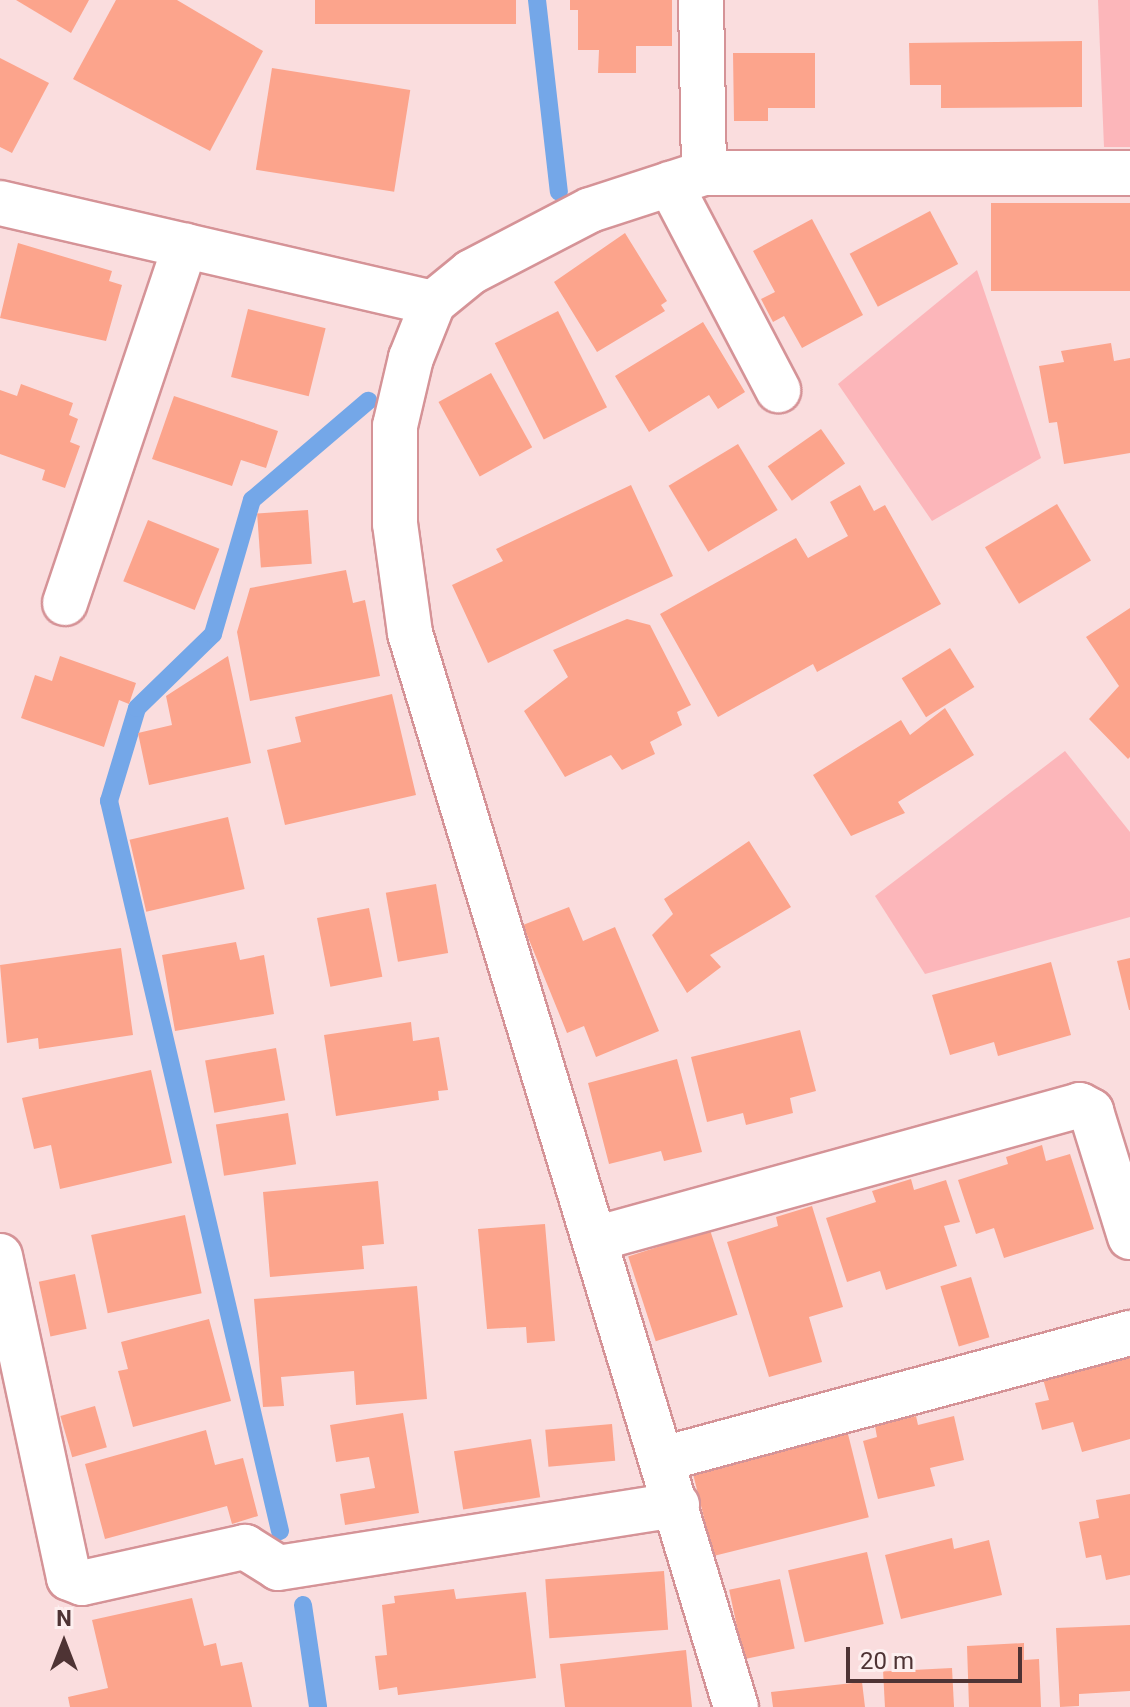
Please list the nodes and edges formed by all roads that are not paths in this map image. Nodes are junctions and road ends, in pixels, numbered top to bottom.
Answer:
1 (701, 0) edge
2 (1130, 173) edge
3 (687, 178) junction
4 (0, 203) edge
5 (185, 246) junction
6 (433, 303) junction
7 (778, 390) dead end
8 (65, 603) dead end
9 (1130, 1237) edge
10 (595, 1239) junction
11 (0, 1256) edge
12 (1130, 1333) edge
13 (663, 1459) junction
14 (677, 1505) junction
15 (736, 1707) edge

1 - 3 street
2 - 3 street
3 - 6 street
3 - 7 street
4 - 5 street
5 - 6 street
5 - 8 street
6 - 10 street
9 - 10 street
10 - 13 street
11 - 14 street
12 - 13 street
13 - 14 street
14 - 15 street

